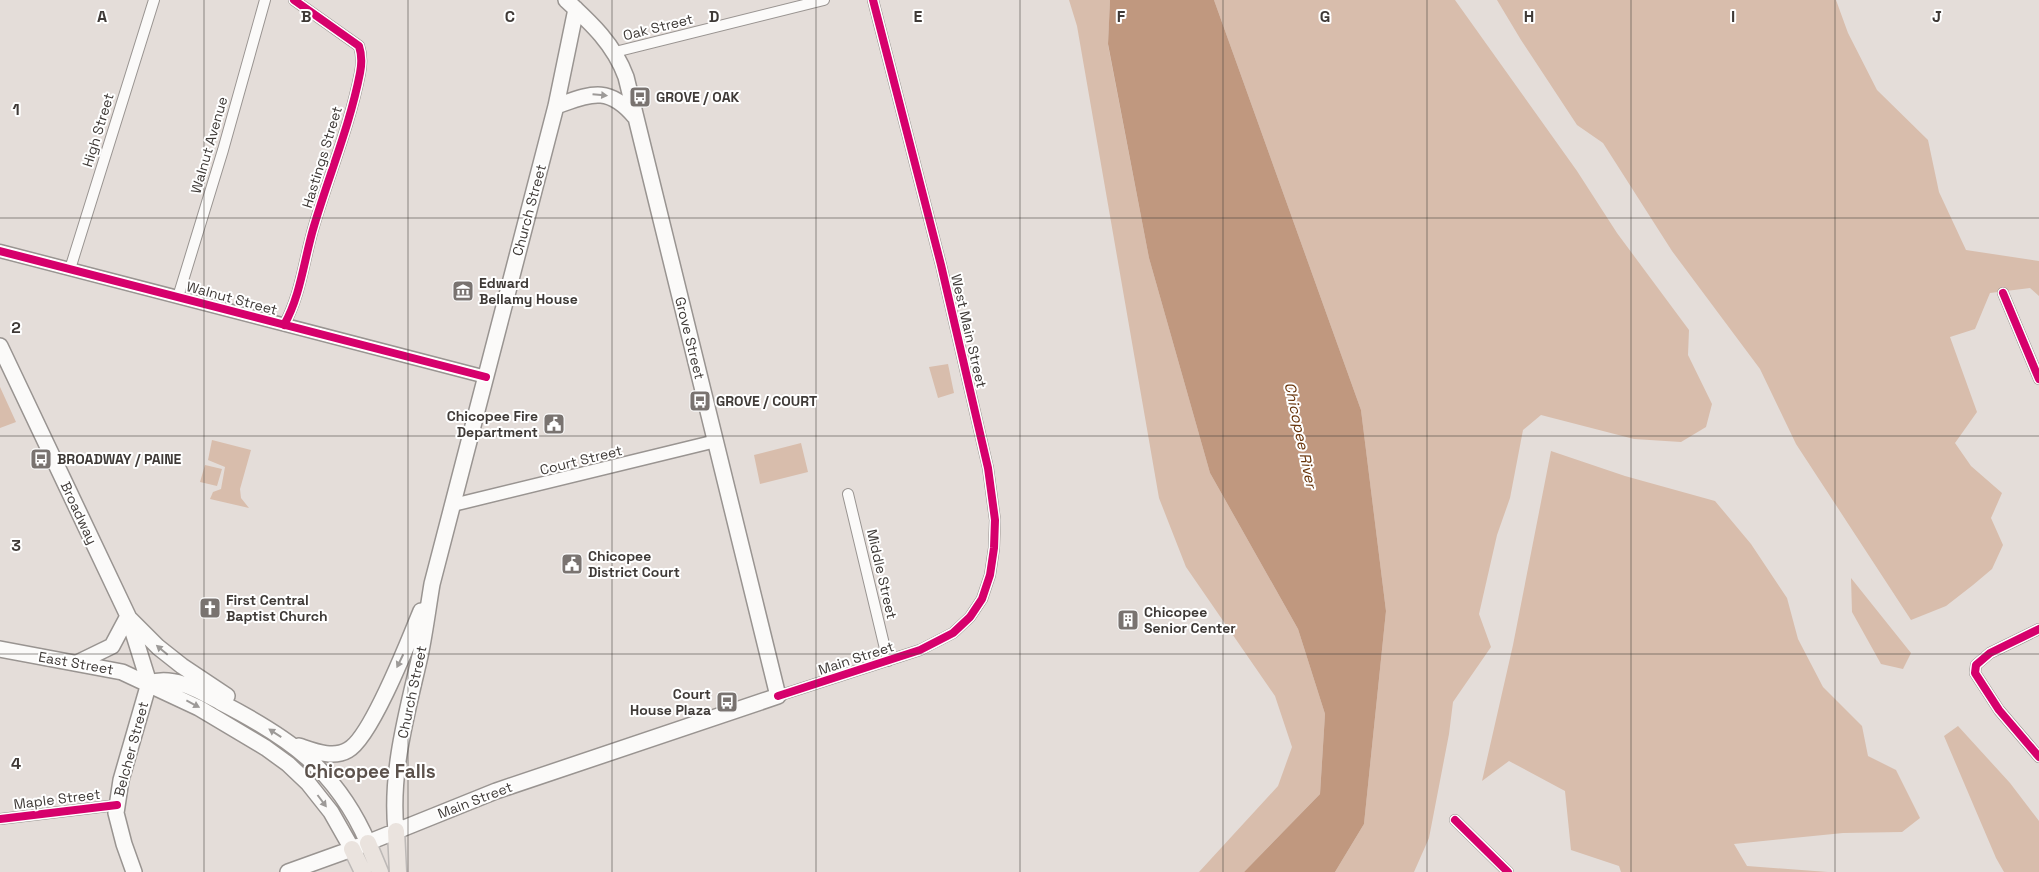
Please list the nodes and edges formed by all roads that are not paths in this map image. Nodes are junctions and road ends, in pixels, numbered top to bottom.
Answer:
1 (154, 0) edge
2 (265, 0) edge
3 (294, 0) edge
4 (824, 0) edge
5 (873, 0) edge
6 (571, 5) edge
7 (615, 52) junction
8 (556, 106) junction
9 (637, 119) junction
10 (0, 252) edge
11 (70, 270) junction
12 (2003, 293) dead end
13 (178, 297) junction
14 (284, 325) junction
15 (0, 346) edge
16 (486, 377) junction
17 (2039, 379) edge
18 (716, 441) junction
19 (848, 494) dead end
20 (453, 505) junction
21 (432, 584) junction
22 (128, 616) junction
23 (2039, 629) edge
24 (940, 641) joint
25 (0, 650) edge
26 (888, 661) junction
27 (77, 664) junction
28 (149, 683) junction
29 (778, 696) junction
30 (257, 721) junction
31 (293, 745) junction
32 (2039, 757) edge
33 (117, 805) junction
34 (0, 819) edge
35 (1455, 820) dead end
36 (396, 831) junction
37 (368, 843) junction
38 (352, 849) junction
39 (134, 872) edge
40 (288, 872) edge
41 (363, 872) edge
42 (380, 872) edge
43 (398, 872) edge
44 (1508, 872) edge

1 - 11 street, High Street
2 - 13 street, Walnut Avenue
3 - 14 street, Hastings Street
4 - 7 street, Oak Street
5 - 24 street, West Main Street
6 - 7 main road, Grove Street
6 - 8 main road, Church Street
7 - 9 main road, Grove Street
8 -> 9 main road
8 - 16 main road, Church Street
9 - 18 main road, Grove Street
10 - 11 street, Walnut Street
11 - 13 street, Walnut Street
12 - 17 street
13 - 14 street, Walnut Street
14 - 16 street, Walnut Street
15 - 22 main road, Broadway
16 - 20 main road, Church Street
18 - 20 street, Court Street
18 - 29 main road, Grove Street
19 - 26 street, Middle Street
20 - 21 main road, Church Street
21 -> 31 main road, Church Street
21 - 36 main road, Church Street
22 - 27 main road
22 - 28 main road, Broadway
30 -> 22 main road
23 - 32 street
24 - 26 street, Main Street
25 - 27 main road, East Street
26 - 29 street, Main Street
27 - 28 main road, East Street
28 - 30 main road
28 - 33 main road, Belcher Street
28 -> 38 main road
29 - 36 main road, Main Street
31 -> 30 main road
31 - 37 main road
33 - 34 street, Maple Street
33 - 39 main road, Belcher Street
35 - 44 street
36 - 37 main road, Main Street
36 - 43 main road
37 - 38 main road, Main Street
37 - 42 main road
38 - 40 main road, Main Street
38 - 41 main road

